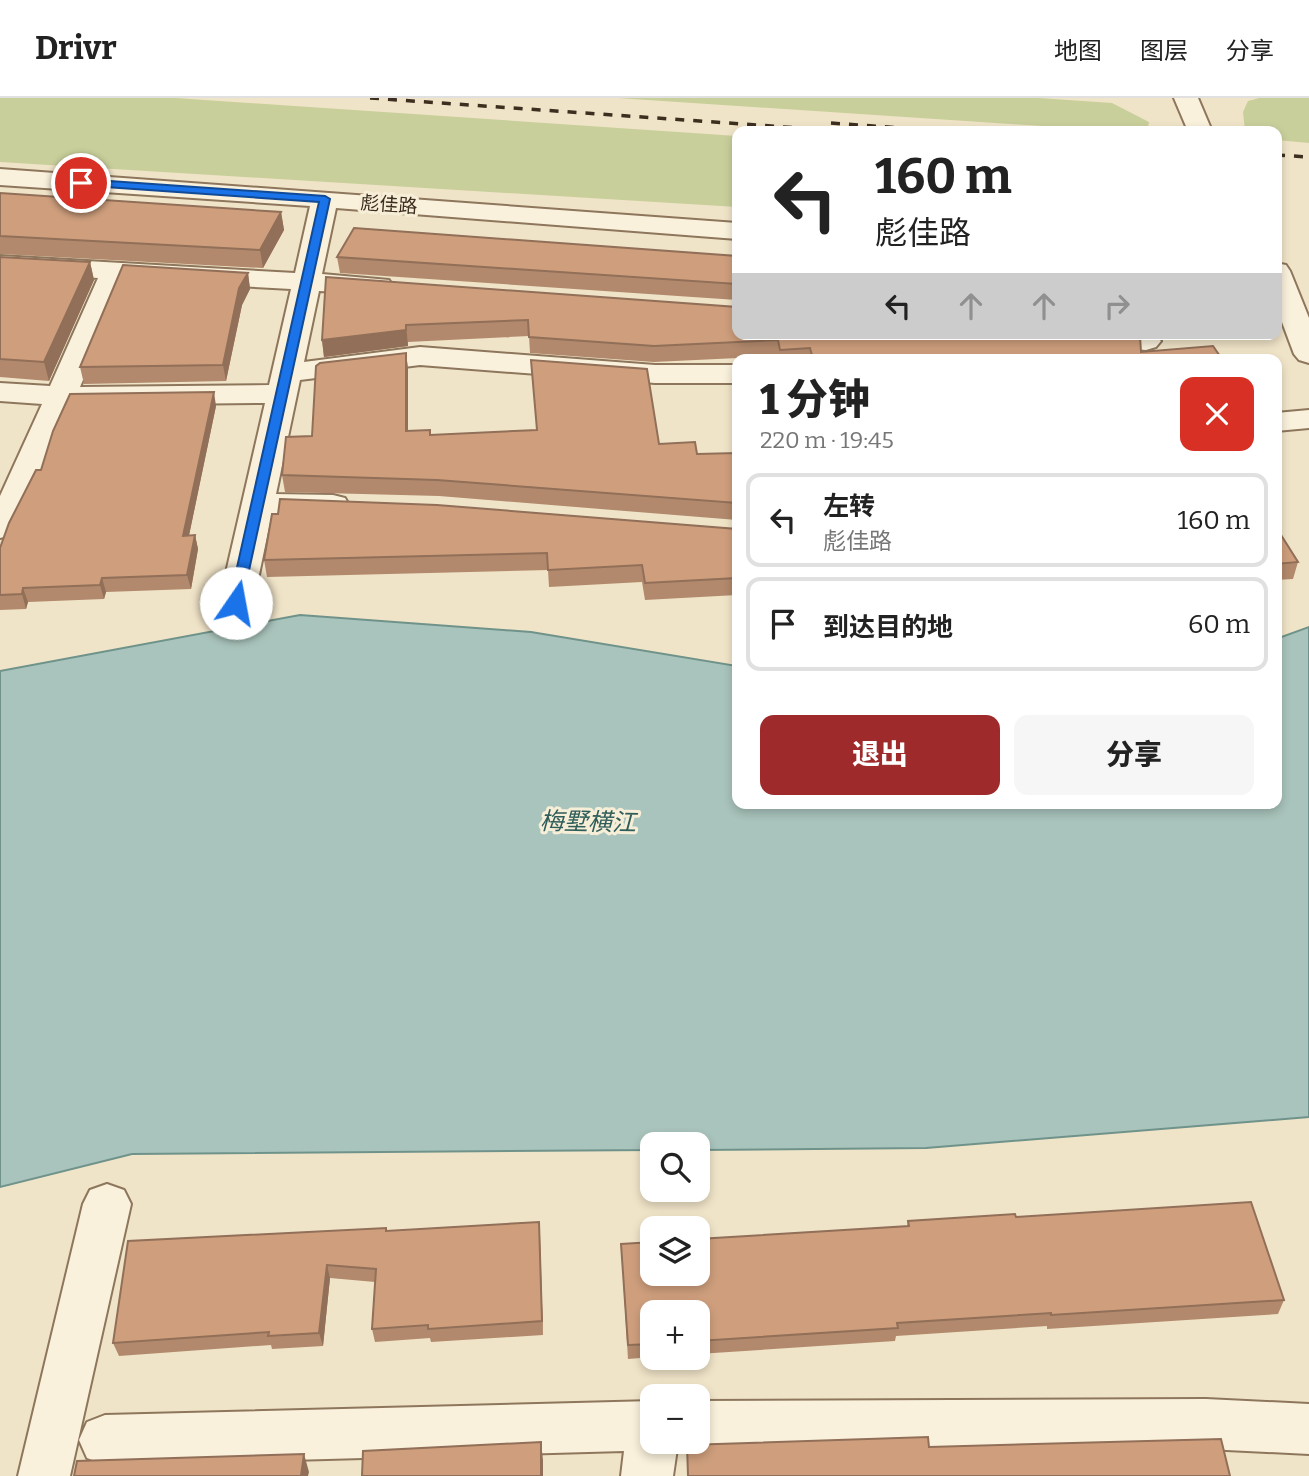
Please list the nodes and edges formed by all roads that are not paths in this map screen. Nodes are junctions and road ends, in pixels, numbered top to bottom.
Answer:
1 (1186, 98) edge
2 (1198, 126) edge
3 (0, 177) edge
4 (325, 199) junction
5 (732, 231) edge
6 (0, 264) edge
7 (115, 271) junction
8 (307, 281) junction
9 (404, 288) edge
10 (1282, 288) edge
11 (1133, 340) edge
12 (1146, 341) dead end
13 (1309, 354) edge
14 (732, 373) edge
15 (284, 383) junction
16 (0, 392) edge
17 (61, 397) junction
18 (1309, 419) edge
19 (1282, 421) edge
20 (258, 503) junction
21 (370, 506) edge
22 (0, 528) edge
23 (236, 603) dead end
24 (107, 1203) dead end
25 (640, 1426) edge
26 (710, 1426) edge
27 (1309, 1429) edge
28 (106, 1440) dead end
29 (650, 1454) edge
30 (44, 1476) edge
31 (647, 1476) edge

1 - 2 street
3 - 4 street, 彪佳路
4 - 5 street, 彪佳路
4 - 8 street
6 - 7 street
7 - 8 street
7 - 17 street
8 - 9 street
8 - 15 street
10 - 13 street
11 - 12 street
14 - 15 street
15 - 17 street
15 - 20 street
16 - 17 street
17 - 22 street
18 - 19 street
20 - 21 street
20 - 23 street
24 - 30 street
25 - 28 street
26 - 27 street
29 - 31 street

